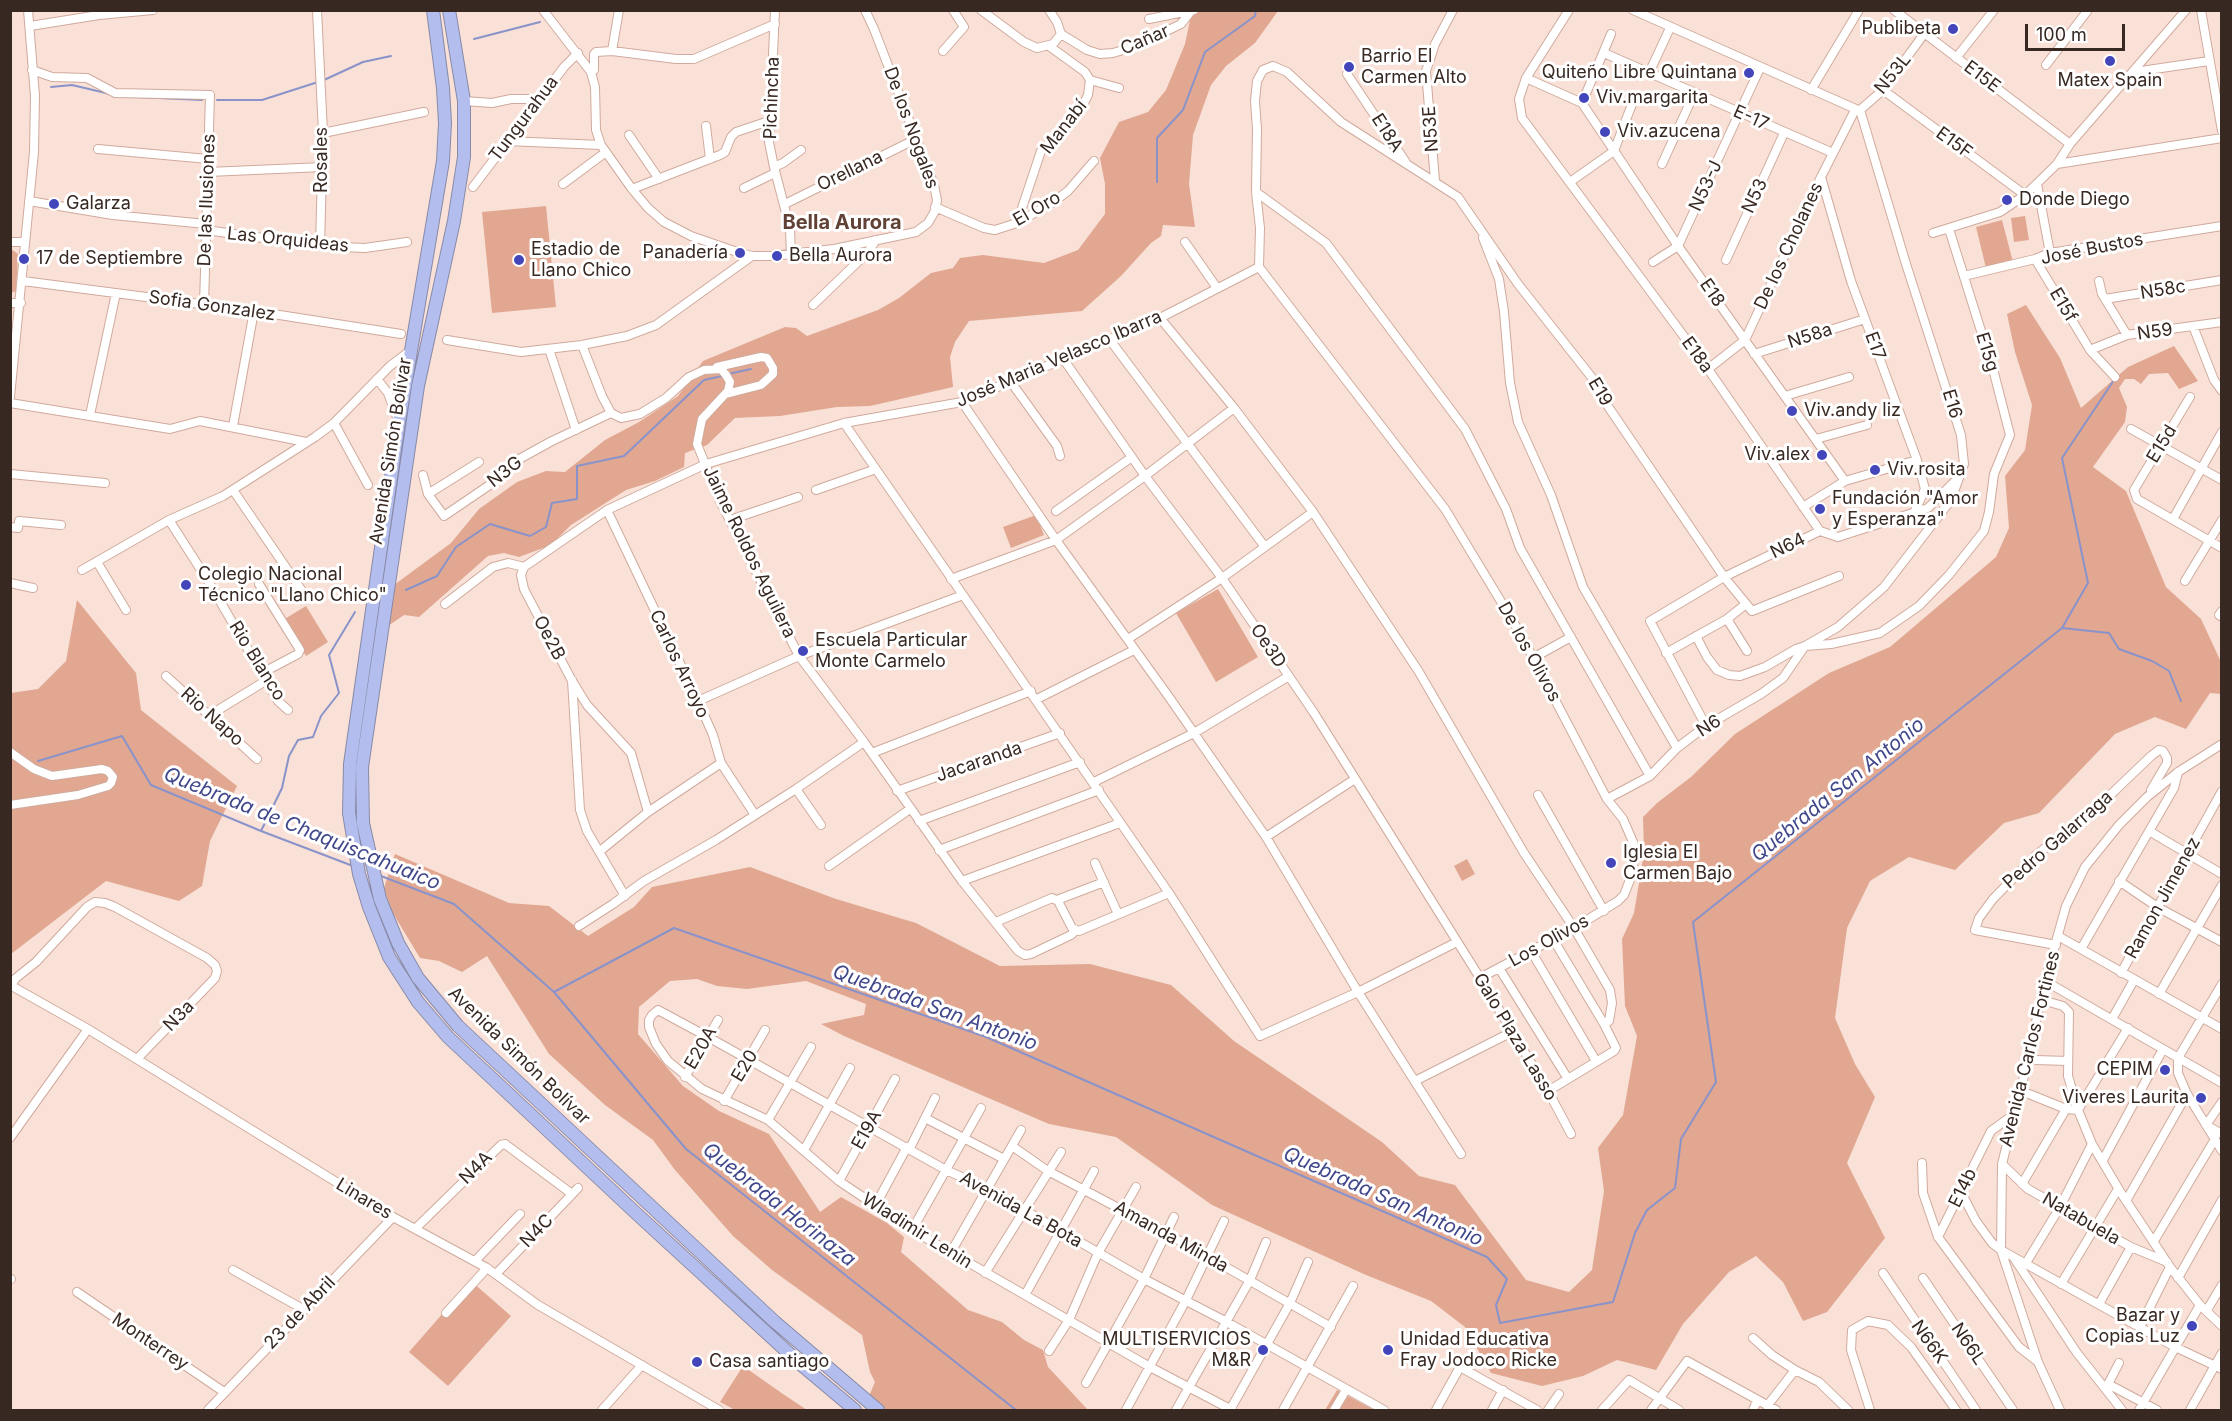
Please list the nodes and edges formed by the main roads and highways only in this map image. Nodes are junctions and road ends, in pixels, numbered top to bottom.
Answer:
1 (433, 10) edge
2 (449, 10) edge
3 (855, 1410) edge
4 (878, 1410) edge

1 - 3 highway, Avenida Simón Bolívar
2 - 4 highway, Avenida Simón Bolívar

